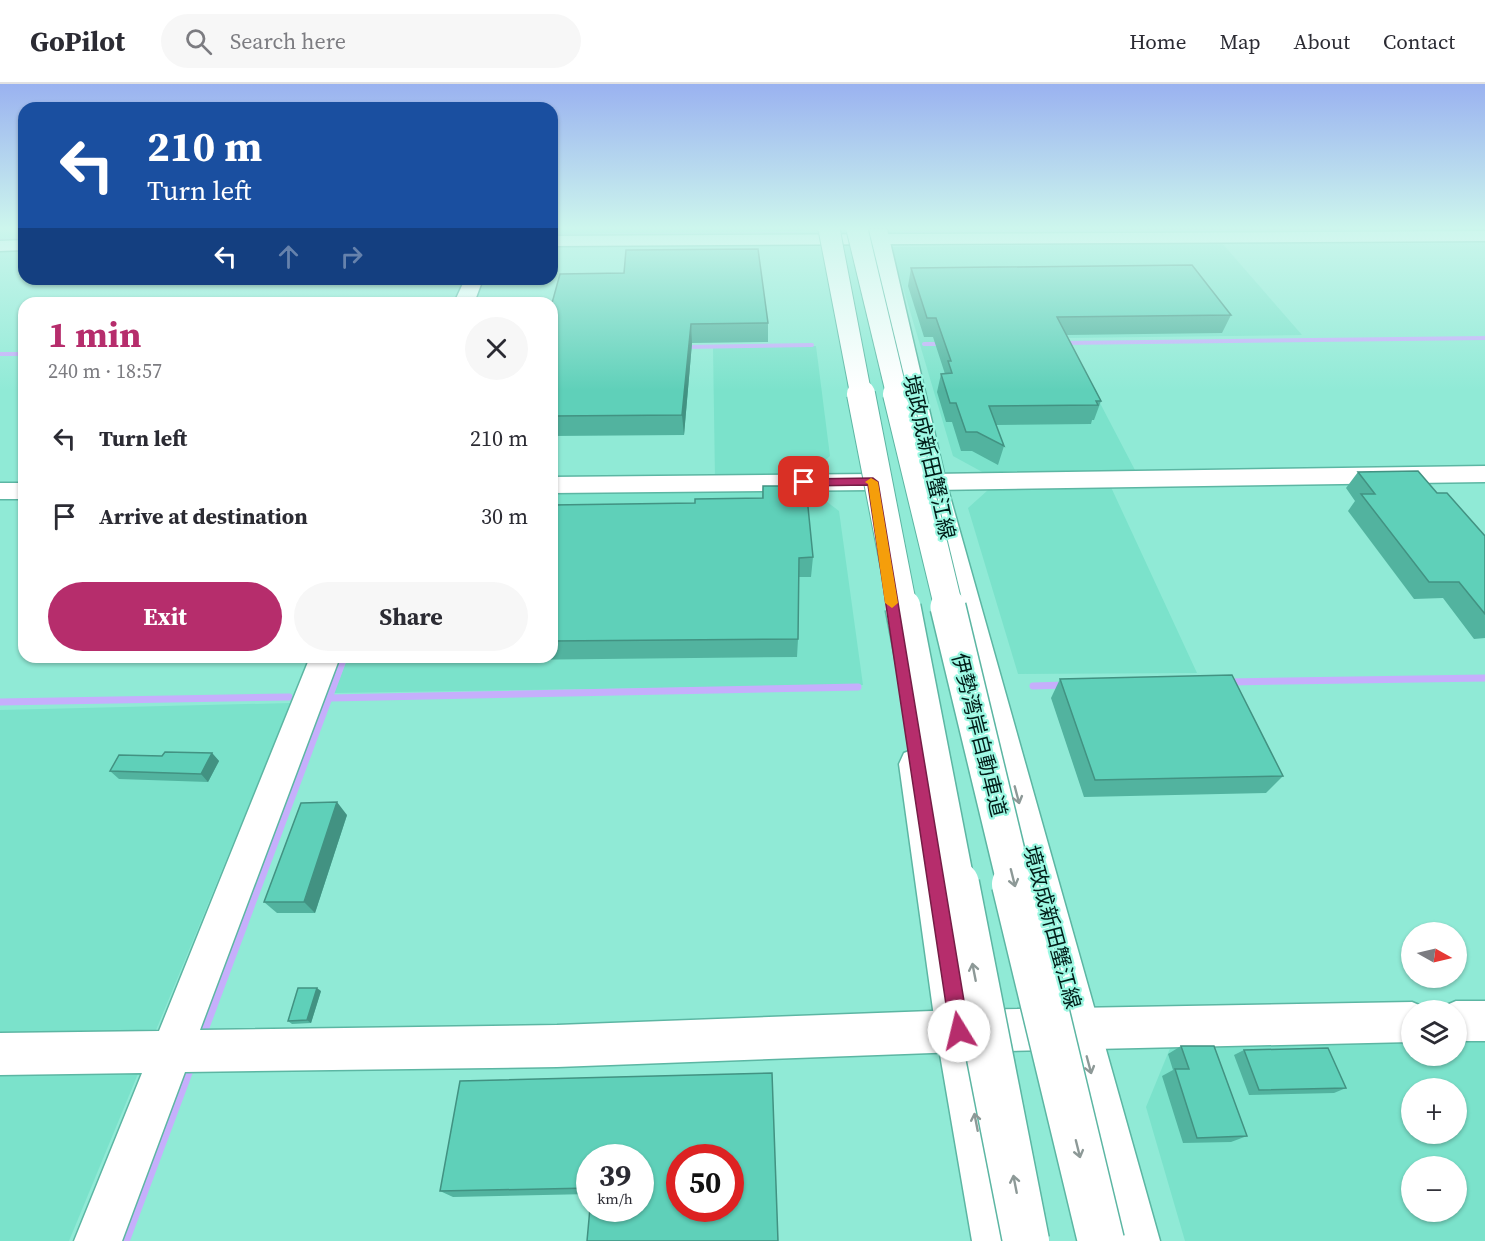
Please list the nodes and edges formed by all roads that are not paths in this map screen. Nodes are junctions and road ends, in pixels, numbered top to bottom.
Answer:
1 (854, 283) edge
2 (858, 283) edge
3 (862, 283) edge
4 (866, 283) edge
5 (1485, 474) edge
6 (873, 482) junction
7 (932, 482) junction
8 (558, 485) edge
9 (0, 491) edge
10 (18, 491) edge
11 (323, 663) edge
12 (1467, 1021) edge
13 (1485, 1021) edge
14 (1401, 1022) edge
15 (1079, 1028) junction
16 (959, 1031) junction
17 (193, 1051) junction
18 (0, 1054) edge
19 (98, 1241) edge
20 (998, 1241) edge
21 (1026, 1241) edge
22 (1101, 1241) edge
23 (1134, 1241) edge

1 - 6 main road
21 -> 2 main road, bridge
3 -> 22 main road, 伊勢湾岸自動車道, bridge
4 - 7 main road, 境政成新田蟹江線
5 - 7 street
6 - 8 street
6 - 16 main road
7 -> 15 main road, 境政成新田蟹江線
9 - 10 street
11 - 17 street
12 - 13 street
14 - 15 street
15 - 16 street
15 -> 23 main road, 境政成新田蟹江線
16 - 17 street
20 -> 16 main road
17 - 18 street
17 - 19 street

